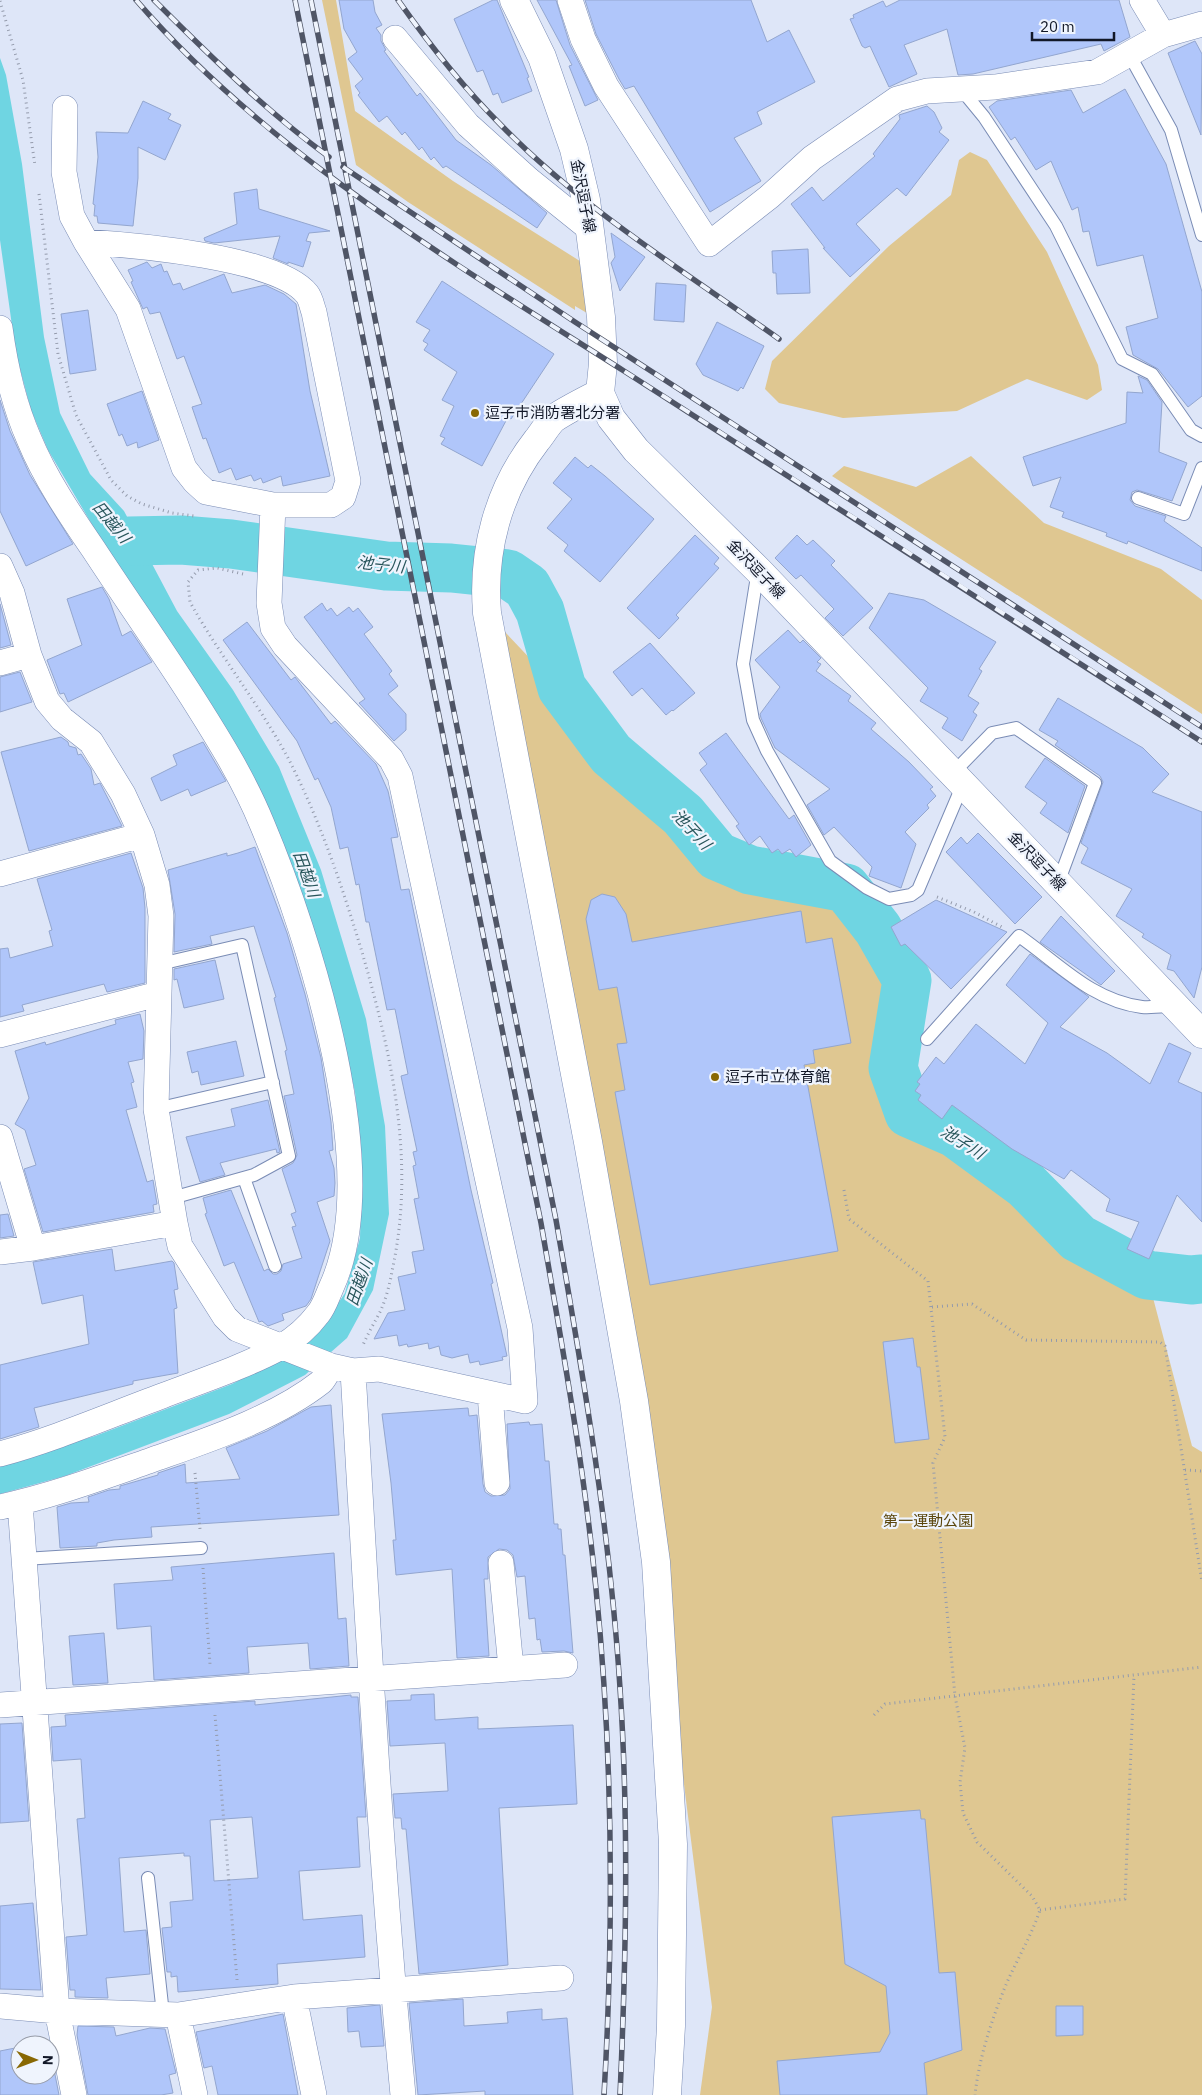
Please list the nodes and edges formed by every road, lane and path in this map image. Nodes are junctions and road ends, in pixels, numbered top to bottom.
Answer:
1 (514, 0) edge
2 (570, 0) edge
3 (1142, 0) edge
4 (0, 1) edge
5 (1202, 24) edge
6 (1163, 35) junction
7 (395, 38) dead end
8 (1129, 54) junction
9 (961, 89) junction
10 (65, 108) dead end
11 (36, 173) dead end
12 (38, 192) dead end
13 (590, 229) junction
14 (1202, 235) edge
15 (86, 242) junction
16 (0, 328) edge
17 (600, 393) junction
18 (1202, 436) edge
19 (1202, 468) edge
20 (1138, 498) dead end
21 (272, 516) junction
22 (198, 517) dead end
23 (0, 566) edge
24 (758, 570) junction
25 (29, 655) junction
26 (0, 664) edge
27 (958, 778) junction
28 (142, 836) junction
29 (0, 874) edge
30 (1058, 883) junction
31 (918, 890) junction
32 (1019, 936) junction
33 (160, 964) junction
34 (158, 994) junction
35 (1175, 1005) junction
36 (1201, 1031) edge
37 (0, 1035) edge
38 (927, 1039) dead end
39 (273, 1082) junction
40 (156, 1109) junction
41 (0, 1138) edge
42 (244, 1178) junction
43 (844, 1190) dead end
44 (172, 1198) junction
45 (174, 1223) junction
46 (33, 1248) junction
47 (0, 1252) edge
48 (275, 1266) dead end
49 (932, 1306) junction
50 (282, 1348) junction
51 (337, 1368) junction
52 (490, 1394) junction
53 (193, 1445) junction
54 (0, 1454) edge
55 (1185, 1470) junction
56 (1202, 1470) edge
57 (497, 1483) dead end
58 (10, 1505) edge
59 (201, 1548) junction
60 (24, 1559) junction
61 (502, 1563) dead end
62 (1202, 1582) edge
63 (565, 1665) dead end
64 (1202, 1667) edge
65 (510, 1668) junction
66 (1134, 1675) junction
67 (371, 1678) junction
68 (212, 1689) junction
69 (955, 1696) junction
70 (34, 1702) junction
71 (0, 1705) edge
72 (874, 1715) dead end
73 (148, 1878) dead end
74 (1040, 1910) junction
75 (561, 1978) dead end
76 (393, 1989) junction
77 (294, 1997) junction
78 (239, 2004) junction
79 (0, 2006) edge
80 (56, 2011) junction
81 (170, 2014) junction
82 (74, 2095) edge
83 (195, 2095) edge
84 (314, 2095) edge
85 (403, 2095) edge
86 (667, 2095) edge
87 (975, 2095) edge

1 - 13 street, 金沢逗子線
2 - 9 street
3 - 6 street
4 - 11 path
5 - 6 street
6 - 8 street
7 - 13 street
8 - 9 street
8 - 14 lane
9 - 18 lane
10 - 15 street
12 - 22 path
13 - 17 street, 金沢逗子線
15 - 21 street
15 - 21 street
16 - 50 street
17 - 24 street, 金沢逗子線
17 - 86 street
19 - 20 lane
21 - 52 street
23 - 25 street
24 - 27 street, 金沢逗子線
24 - 31 lane
25 - 26 street
25 - 28 street
27 - 30 street, 金沢逗子線
27 - 30 lane
27 - 31 lane
28 - 29 street
28 - 33 street
30 - 35 street, 金沢逗子線
31 - 32 path
32 - 35 lane
32 - 38 lane
33 - 34 street
33 - 39 lane
34 - 37 street
34 - 40 street
35 - 36 street, 金沢逗子線
39 - 40 lane
39 - 42 lane
40 - 44 street
41 - 46 street
42 - 44 lane
42 - 48 lane
43 - 49 path
44 - 45 street
45 - 46 street
45 - 50 street
46 - 47 street
49 - 55 path
49 - 69 path
50 - 51 street
50 - 54 street
51 - 52 street
51 - 53 street
51 - 67 street
52 - 57 street
53 - 58 street
53 - 59 path
55 - 56 path
55 - 62 path
58 - 60 street
59 - 60 lane
59 - 68 path
60 - 70 street
61 - 65 street
63 - 65 street
64 - 66 path
65 - 67 street
66 - 69 path
66 - 74 path
67 - 68 street
67 - 76 street
68 - 70 street
68 - 78 path
69 - 72 path
69 - 74 path
70 - 71 street
70 - 80 street
73 - 81 lane
74 - 87 path
75 - 76 street
76 - 77 street
76 - 85 street
77 - 78 street
77 - 84 street
78 - 81 street
79 - 80 street
80 - 81 street
80 - 82 street
81 - 83 street

